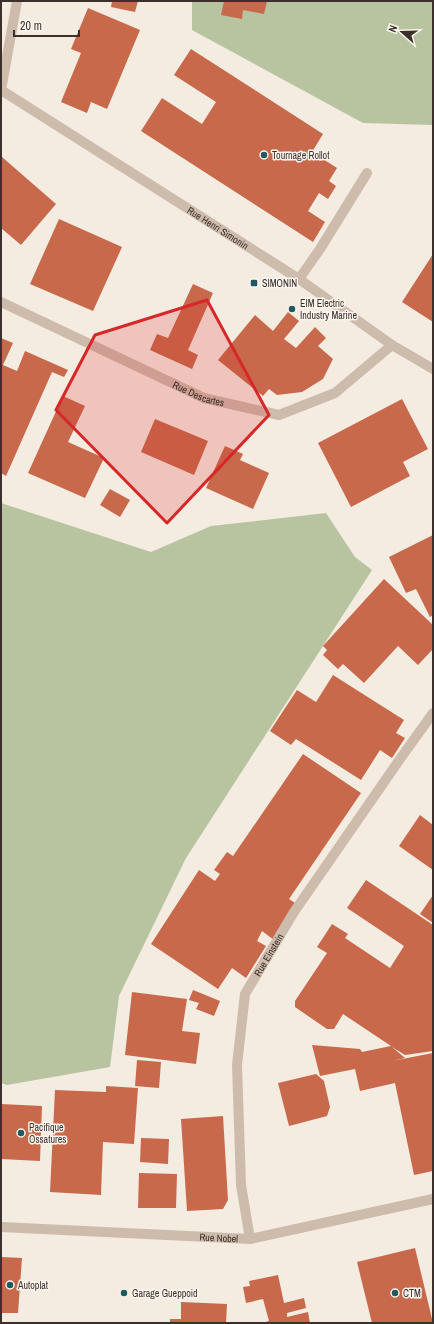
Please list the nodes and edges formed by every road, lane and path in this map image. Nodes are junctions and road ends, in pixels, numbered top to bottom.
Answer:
1 (17, 1) edge
2 (1, 90) edge
3 (367, 173) dead end
4 (299, 279) junction
5 (1, 302) edge
6 (392, 345) junction
7 (433, 369) edge
8 (433, 713) edge
9 (433, 1199) edge
10 (1, 1227) edge
11 (250, 1239) junction

1 - 2 street
2 - 4 street, Rue Henri Simonin
3 - 4 street
4 - 6 street, Rue Henri Simonin
5 - 6 street, Rue Descartes
6 - 7 street, Rue Henri Simonin
8 - 11 street, Rue Einstein
9 - 11 street, Rue Nobel
10 - 11 street, Rue Nobel

